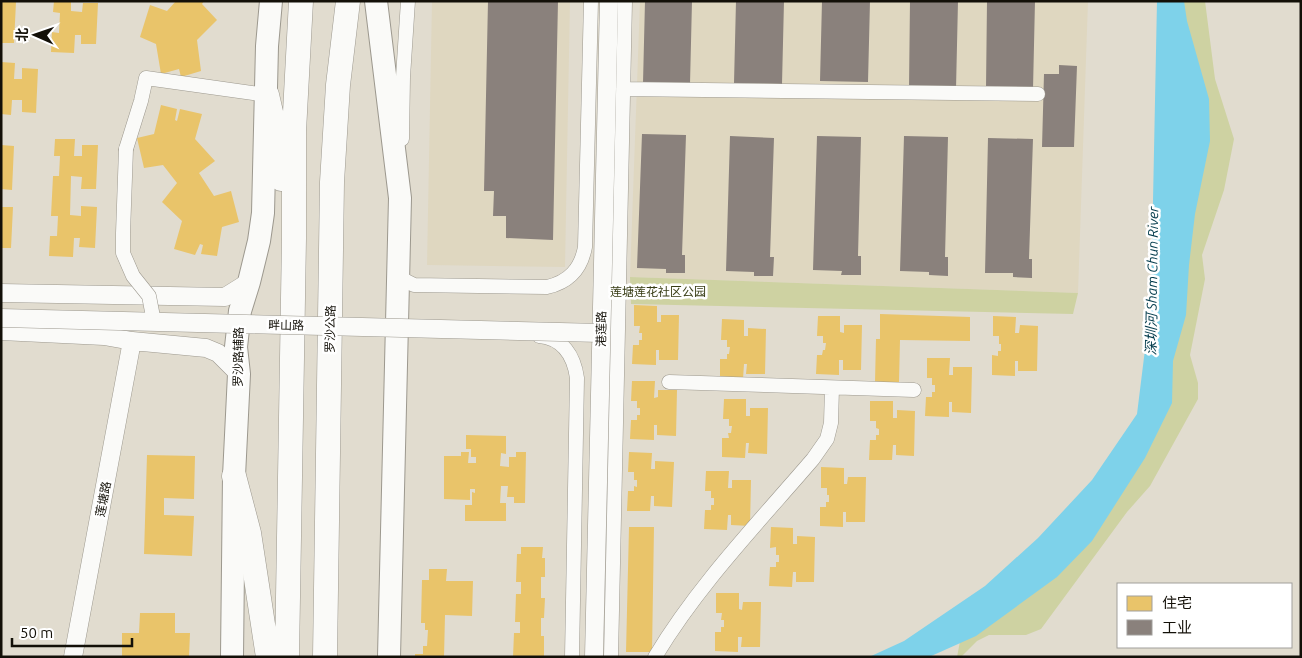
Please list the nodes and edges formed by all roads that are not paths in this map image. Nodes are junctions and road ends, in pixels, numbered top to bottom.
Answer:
1 (271, 1) edge
2 (301, 1) edge
3 (348, 1) edge
4 (376, 1) edge
5 (408, 1) edge
6 (591, 1) edge
7 (609, 1) edge
8 (625, 1) edge
9 (624, 89) junction
10 (1038, 94) dead end
11 (267, 95) junction
12 (400, 198) junction
13 (294, 238) junction
14 (398, 277) junction
15 (249, 282) junction
16 (1, 293) edge
17 (1, 318) edge
18 (154, 322) junction
19 (1, 331) edge
20 (601, 334) junction
21 (132, 341) junction
22 (396, 344) junction
23 (239, 374) junction
24 (669, 382) dead end
25 (832, 388) junction
26 (914, 390) dead end
27 (234, 476) junction
28 (73, 657) edge
29 (232, 657) edge
30 (268, 657) edge
31 (287, 657) edge
32 (325, 657) edge
33 (389, 657) edge
34 (572, 657) edge
35 (594, 657) edge
36 (611, 657) edge
37 (655, 657) edge

1 - 11 main road, 罗沙路辅路
2 - 13 highway
3 - 32 highway, 罗沙公路
4 - 12 main road
5 - 12 street
6 - 14 street
7 - 20 street, 港莲路
8 - 9 street
9 - 10 street
9 - 36 street
11 - 13 highway
11 - 15 main road, 罗沙路辅路
11 - 18 street, bridge
12 - 14 main road
13 - 31 highway
14 - 22 main road
15 - 16 street
15 - 23 main road, 罗沙路辅路
17 - 18 street, 畔山路, bridge
18 - 20 street, 畔山路, bridge
19 - 21 street
20 - 35 street, 港莲路
21 - 23 street
21 - 28 street, 莲塘路
22 - 33 main road
22 - 34 street
23 - 27 main road, 罗沙路辅路
24 - 25 street
25 - 26 street
25 - 37 street
27 - 29 main road, 罗沙路辅路
27 - 30 highway

